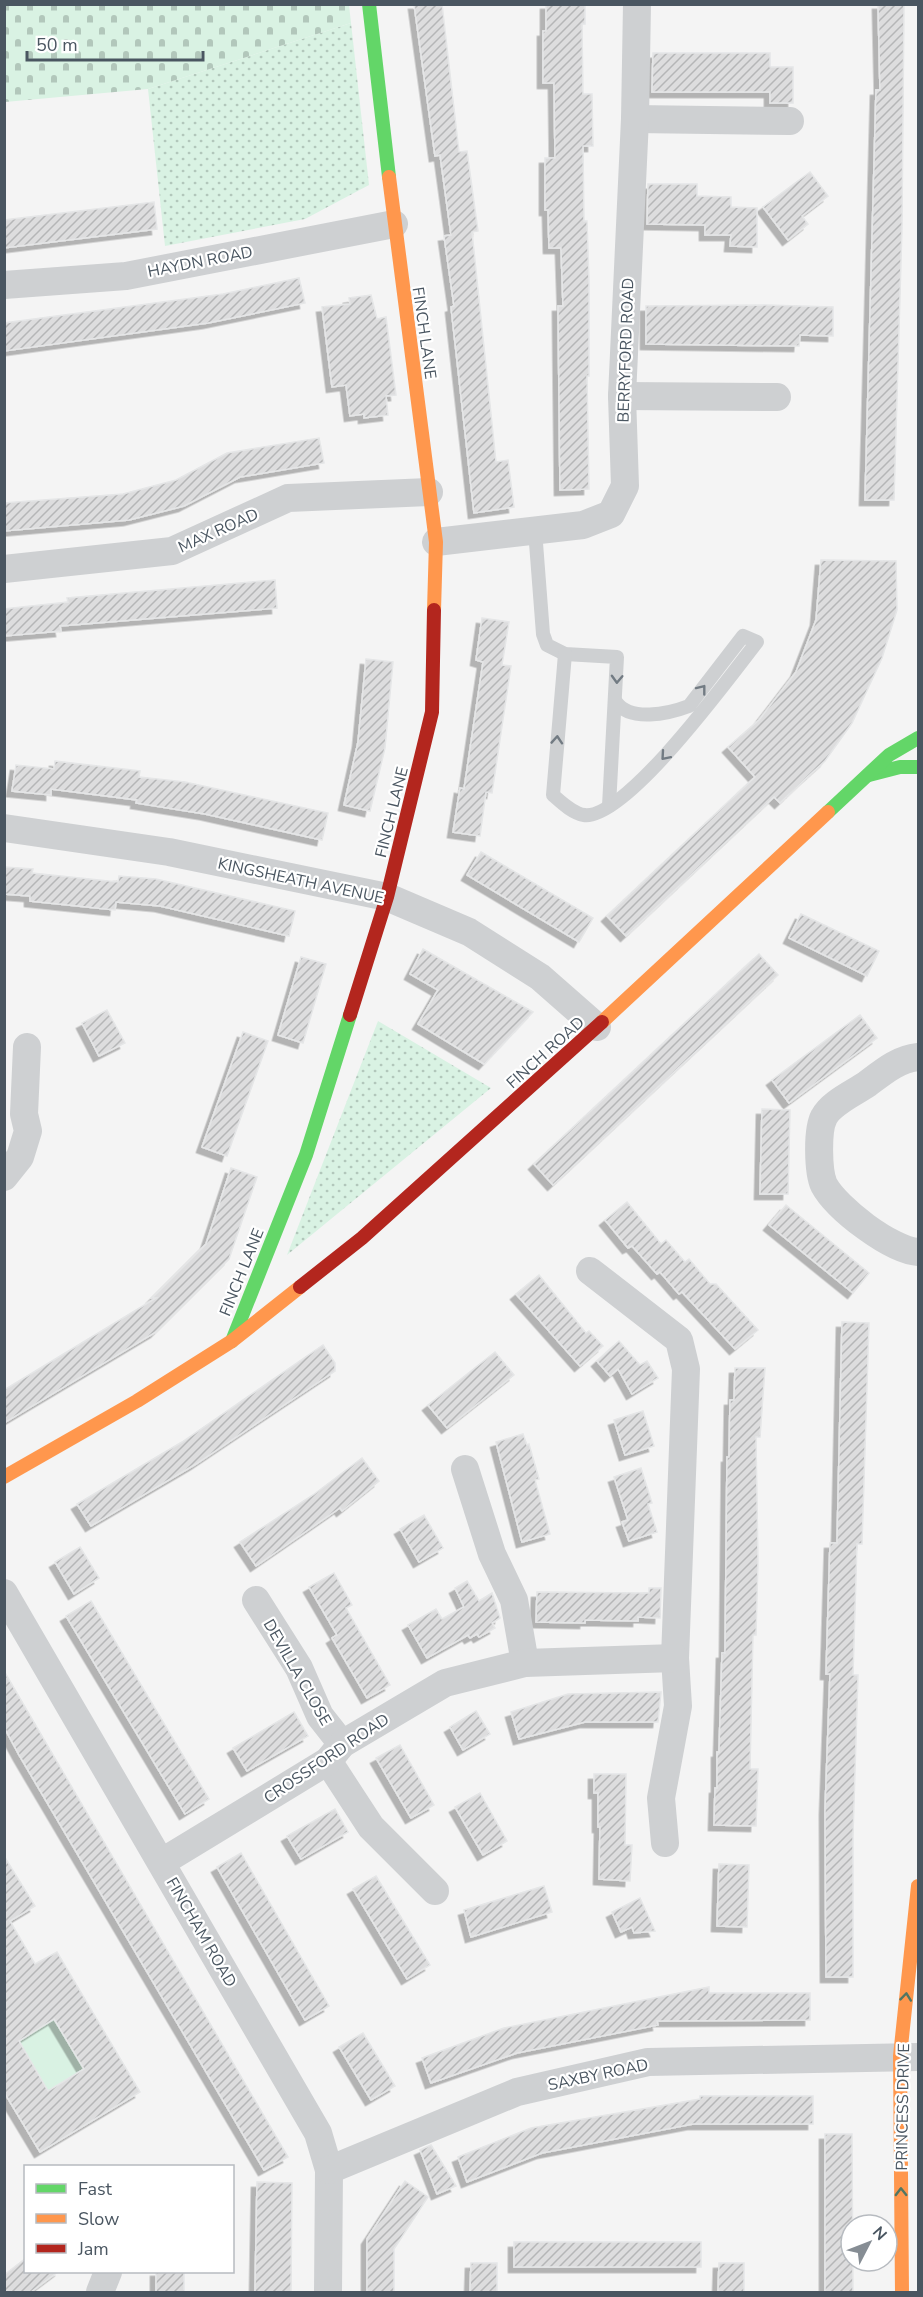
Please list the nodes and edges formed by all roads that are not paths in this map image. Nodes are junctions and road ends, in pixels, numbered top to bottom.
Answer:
1 (369, 4) edge
2 (637, 4) edge
3 (635, 119) junction
4 (790, 121) dead end
5 (394, 224) junction
6 (4, 285) edge
7 (622, 396) junction
8 (777, 397) dead end
9 (429, 492) junction
10 (535, 531) junction
11 (436, 542) junction
12 (4, 569) edge
13 (565, 654) junction
14 (616, 702) junction
15 (918, 738) edge
16 (918, 767) edge
17 (870, 775) junction
18 (609, 806) junction
19 (4, 828) edge
20 (387, 897) junction
21 (597, 1027) junction
22 (28, 1046) dead end
23 (918, 1057) edge
24 (4, 1177) edge
25 (918, 1252) edge
26 (590, 1271) dead end
27 (232, 1341) junction
28 (465, 1469) dead end
29 (4, 1477) edge
30 (4, 1593) edge
31 (256, 1600) dead end
32 (675, 1658) junction
33 (525, 1663) junction
34 (335, 1752) junction
35 (666, 1843) dead end
36 (162, 1863) junction
37 (918, 1886) edge
38 (435, 1891) dead end
39 (909, 2057) edge
40 (329, 2170) junction
41 (107, 2273) edge
42 (100, 2292) edge
43 (328, 2292) edge
44 (902, 2292) edge

1 - 5 street, FINCH LANE
2 - 3 street, BERRYFORD ROAD
3 - 4 street
3 - 7 street, BERRYFORD ROAD
5 - 6 street, HAYDN ROAD
5 - 9 street, FINCH LANE
7 - 8 street
7 - 10 street, BERRYFORD ROAD
9 - 11 street, FINCH LANE
9 - 12 street, MAX ROAD
10 - 11 street, BERRYFORD ROAD
10 - 13 lane
11 - 20 street, FINCH LANE
13 -> 14 lane
18 -> 13 lane
14 - 18 lane
14 -> 18 lane
15 - 17 street, FINCH ROAD
16 - 17 street, FINCH ROAD
17 - 21 street, FINCH ROAD
19 - 20 street, KINGSHEATH AVENUE
20 - 21 street, KINGSHEATH AVENUE
20 - 27 street, FINCH LANE
21 - 27 street, FINCH ROAD
22 - 24 street
23 - 25 street
26 - 32 street
27 - 29 street, FINCH LANE
28 - 33 street
30 - 36 street, FINCHAM ROAD
31 - 34 street, DEVILLA CLOSE
32 - 33 street, CROSSFORD ROAD
32 - 35 street
33 - 34 street, CROSSFORD ROAD
34 - 36 street, CROSSFORD ROAD
34 - 38 street, DEVILLA CLOSE
36 - 40 street, FINCHAM ROAD
39 -> 37 street, PRINCESS DRIVE
39 - 40 street, SAXBY ROAD
44 -> 39 street, PRINCESS DRIVE
40 - 43 street, FINCHAM ROAD
41 - 42 street

